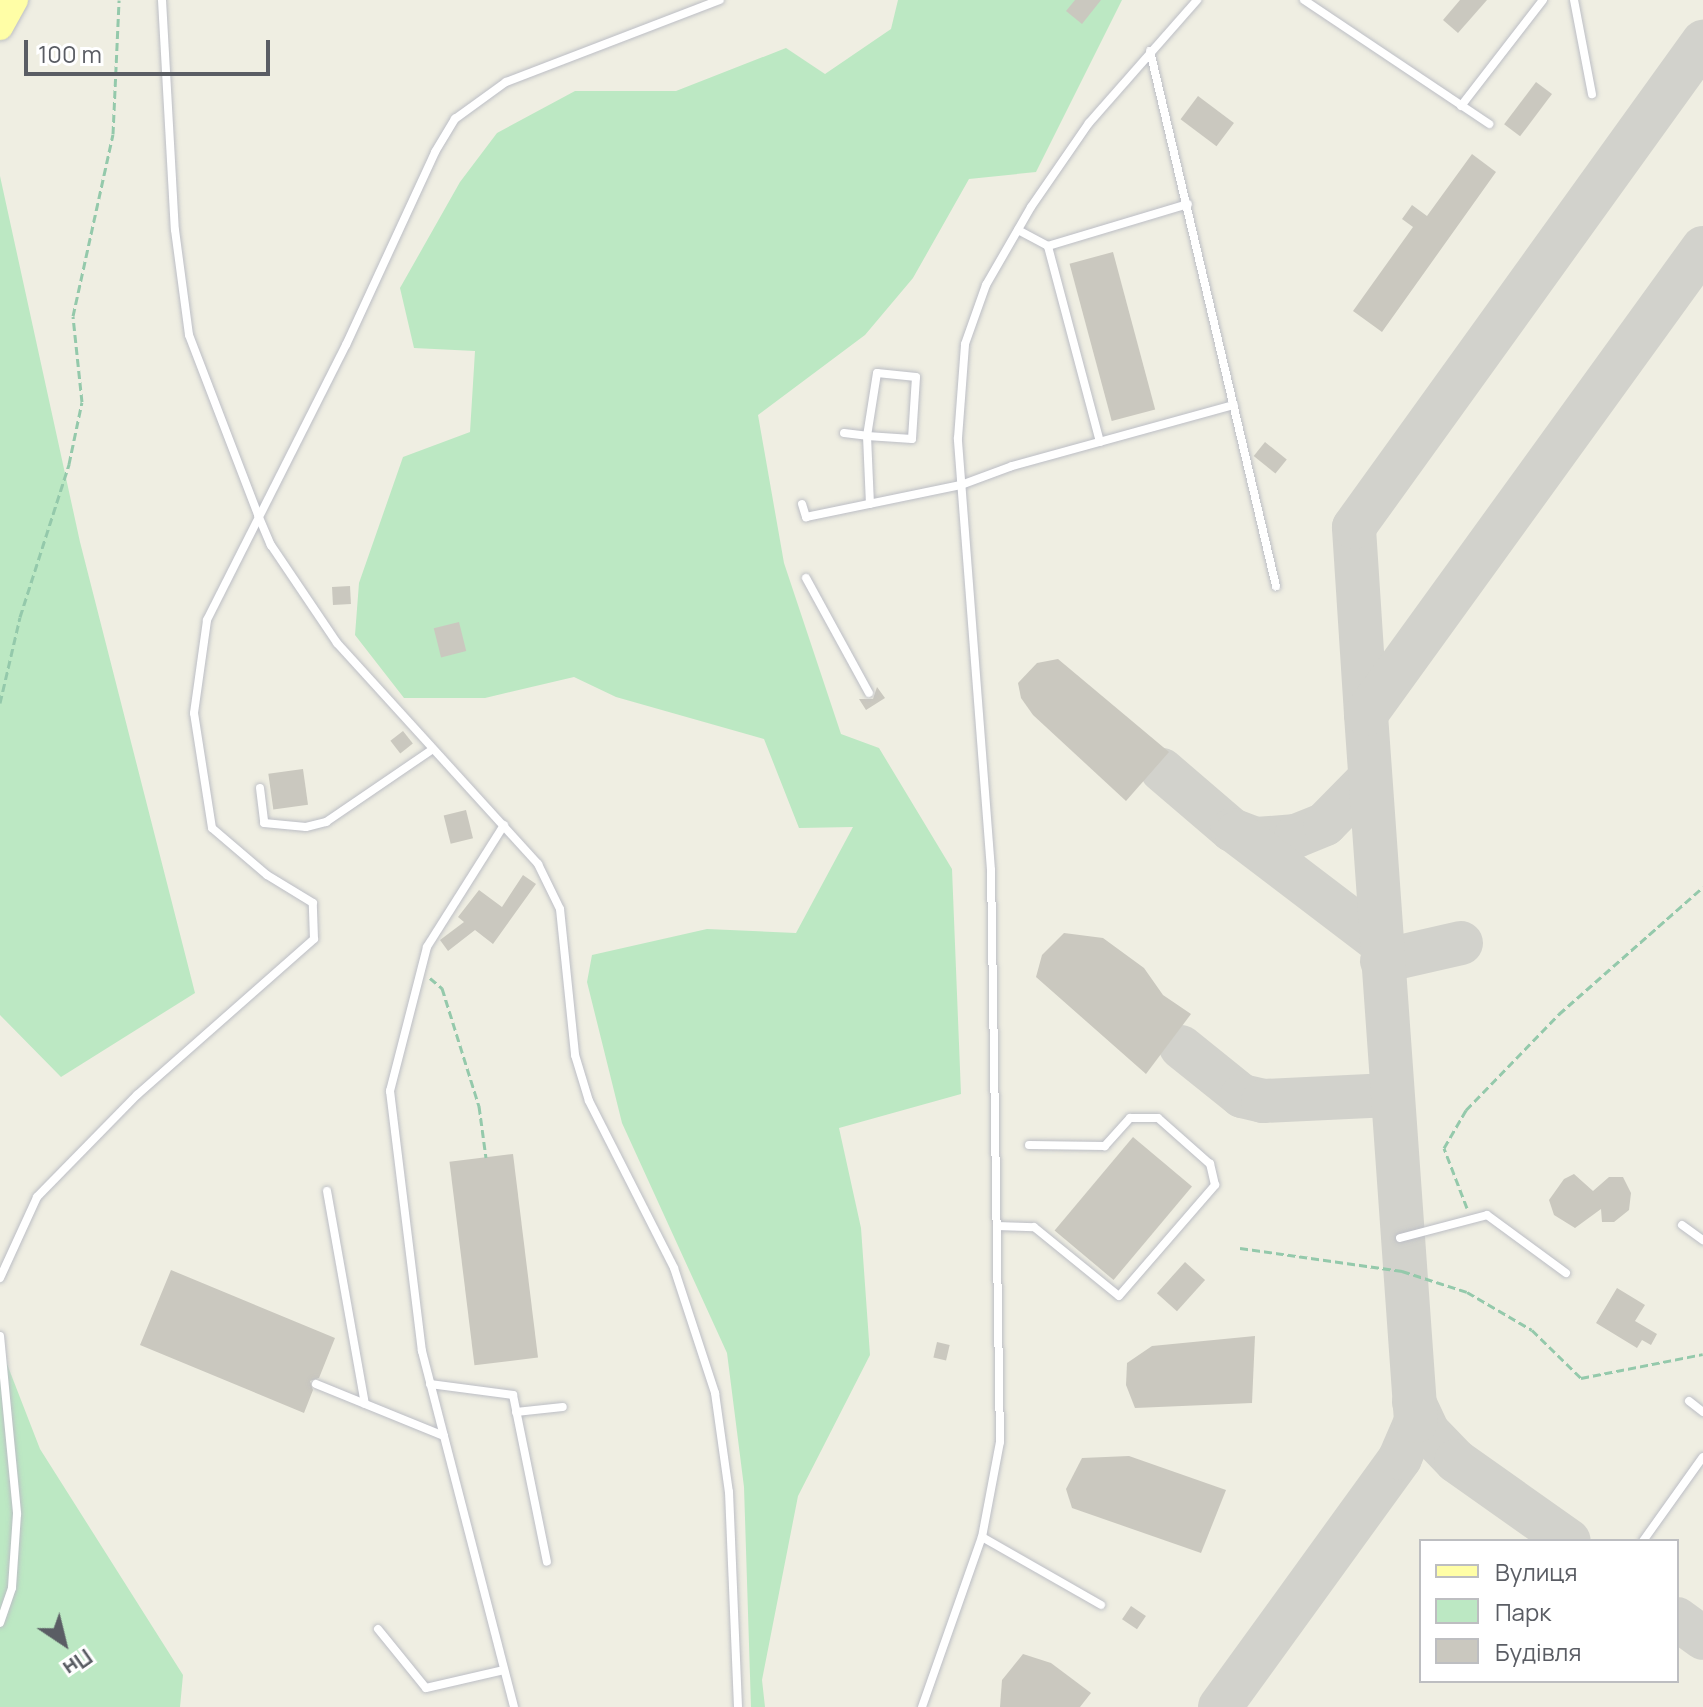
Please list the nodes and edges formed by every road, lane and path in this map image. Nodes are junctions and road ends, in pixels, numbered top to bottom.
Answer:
1 (15, 0) edge
2 (119, 0) edge
3 (162, 0) edge
4 (720, 0) edge
5 (1197, 0) edge
6 (1304, 0) edge
7 (1543, 0) edge
8 (1574, 0) edge
9 (0, 27) edge
10 (1150, 51) junction
11 (1592, 94) dead end
12 (1461, 106) junction
13 (1489, 124) dead end
14 (1188, 204) junction
15 (1018, 230) junction
16 (1048, 246) junction
17 (1234, 405) junction
18 (844, 433) dead end
19 (867, 436) junction
20 (1100, 442) junction
21 (961, 485) junction
22 (802, 504) dead end
23 (870, 504) junction
24 (258, 515) junction
25 (806, 578) dead end
26 (1276, 586) dead end
27 (869, 693) dead end
28 (0, 703) edge
29 (430, 751) junction
30 (260, 788) dead end
31 (504, 825) junction
32 (1703, 887) edge
33 (421, 970) junction
34 (1029, 1145) dead end
35 (486, 1158) dead end
36 (327, 1191) dead end
37 (1471, 1219) junction
38 (1682, 1225) dead end
39 (997, 1226) junction
40 (1400, 1238) dead end
41 (1703, 1240) edge
42 (1240, 1248) dead end
43 (1566, 1273) dead end
44 (0, 1278) edge
45 (0, 1336) edge
46 (1703, 1354) edge
47 (316, 1384) dead end
48 (430, 1384) junction
49 (1689, 1401) dead end
50 (365, 1404) junction
51 (563, 1407) dead end
52 (516, 1412) junction
53 (1703, 1412) edge
54 (444, 1436) junction
55 (1703, 1457) edge
56 (982, 1537) junction
57 (1644, 1539) edge
58 (547, 1562) dead end
59 (1101, 1605) dead end
60 (0, 1623) edge
61 (378, 1629) dead end
62 (504, 1670) junction
63 (514, 1707) edge
64 (738, 1707) edge
65 (922, 1707) edge

1 - 9 main road
2 - 28 path
3 - 24 lane
4 - 24 lane
5 - 10 lane
6 - 12 lane
7 - 12 lane
8 - 11 lane
10 - 14 lane
10 - 15 lane
12 - 13 lane
14 - 16 lane
14 - 17 lane
15 - 16 lane
15 - 21 lane
16 - 20 lane
17 - 20 lane
17 - 26 lane
18 - 19 lane
19 - 19 lane
19 - 23 lane
20 - 21 lane
21 - 23 lane
21 - 39 lane
22 - 23 lane
24 - 29 lane
24 - 44 lane
25 - 27 lane
29 - 30 lane
29 - 31 lane
31 - 33 lane
31 - 64 lane
32 - 37 path
33 - 35 path
33 - 48 lane
34 - 39 lane
36 - 50 lane
37 - 40 lane
37 - 43 lane
38 - 41 lane
39 - 56 lane
42 - 46 path
45 - 60 lane
47 - 50 lane
48 - 52 lane
48 - 54 lane
49 - 53 lane
50 - 54 lane
51 - 52 lane
52 - 58 lane
54 - 62 lane
55 - 57 lane
56 - 59 lane
56 - 65 lane
61 - 62 lane
62 - 63 lane

